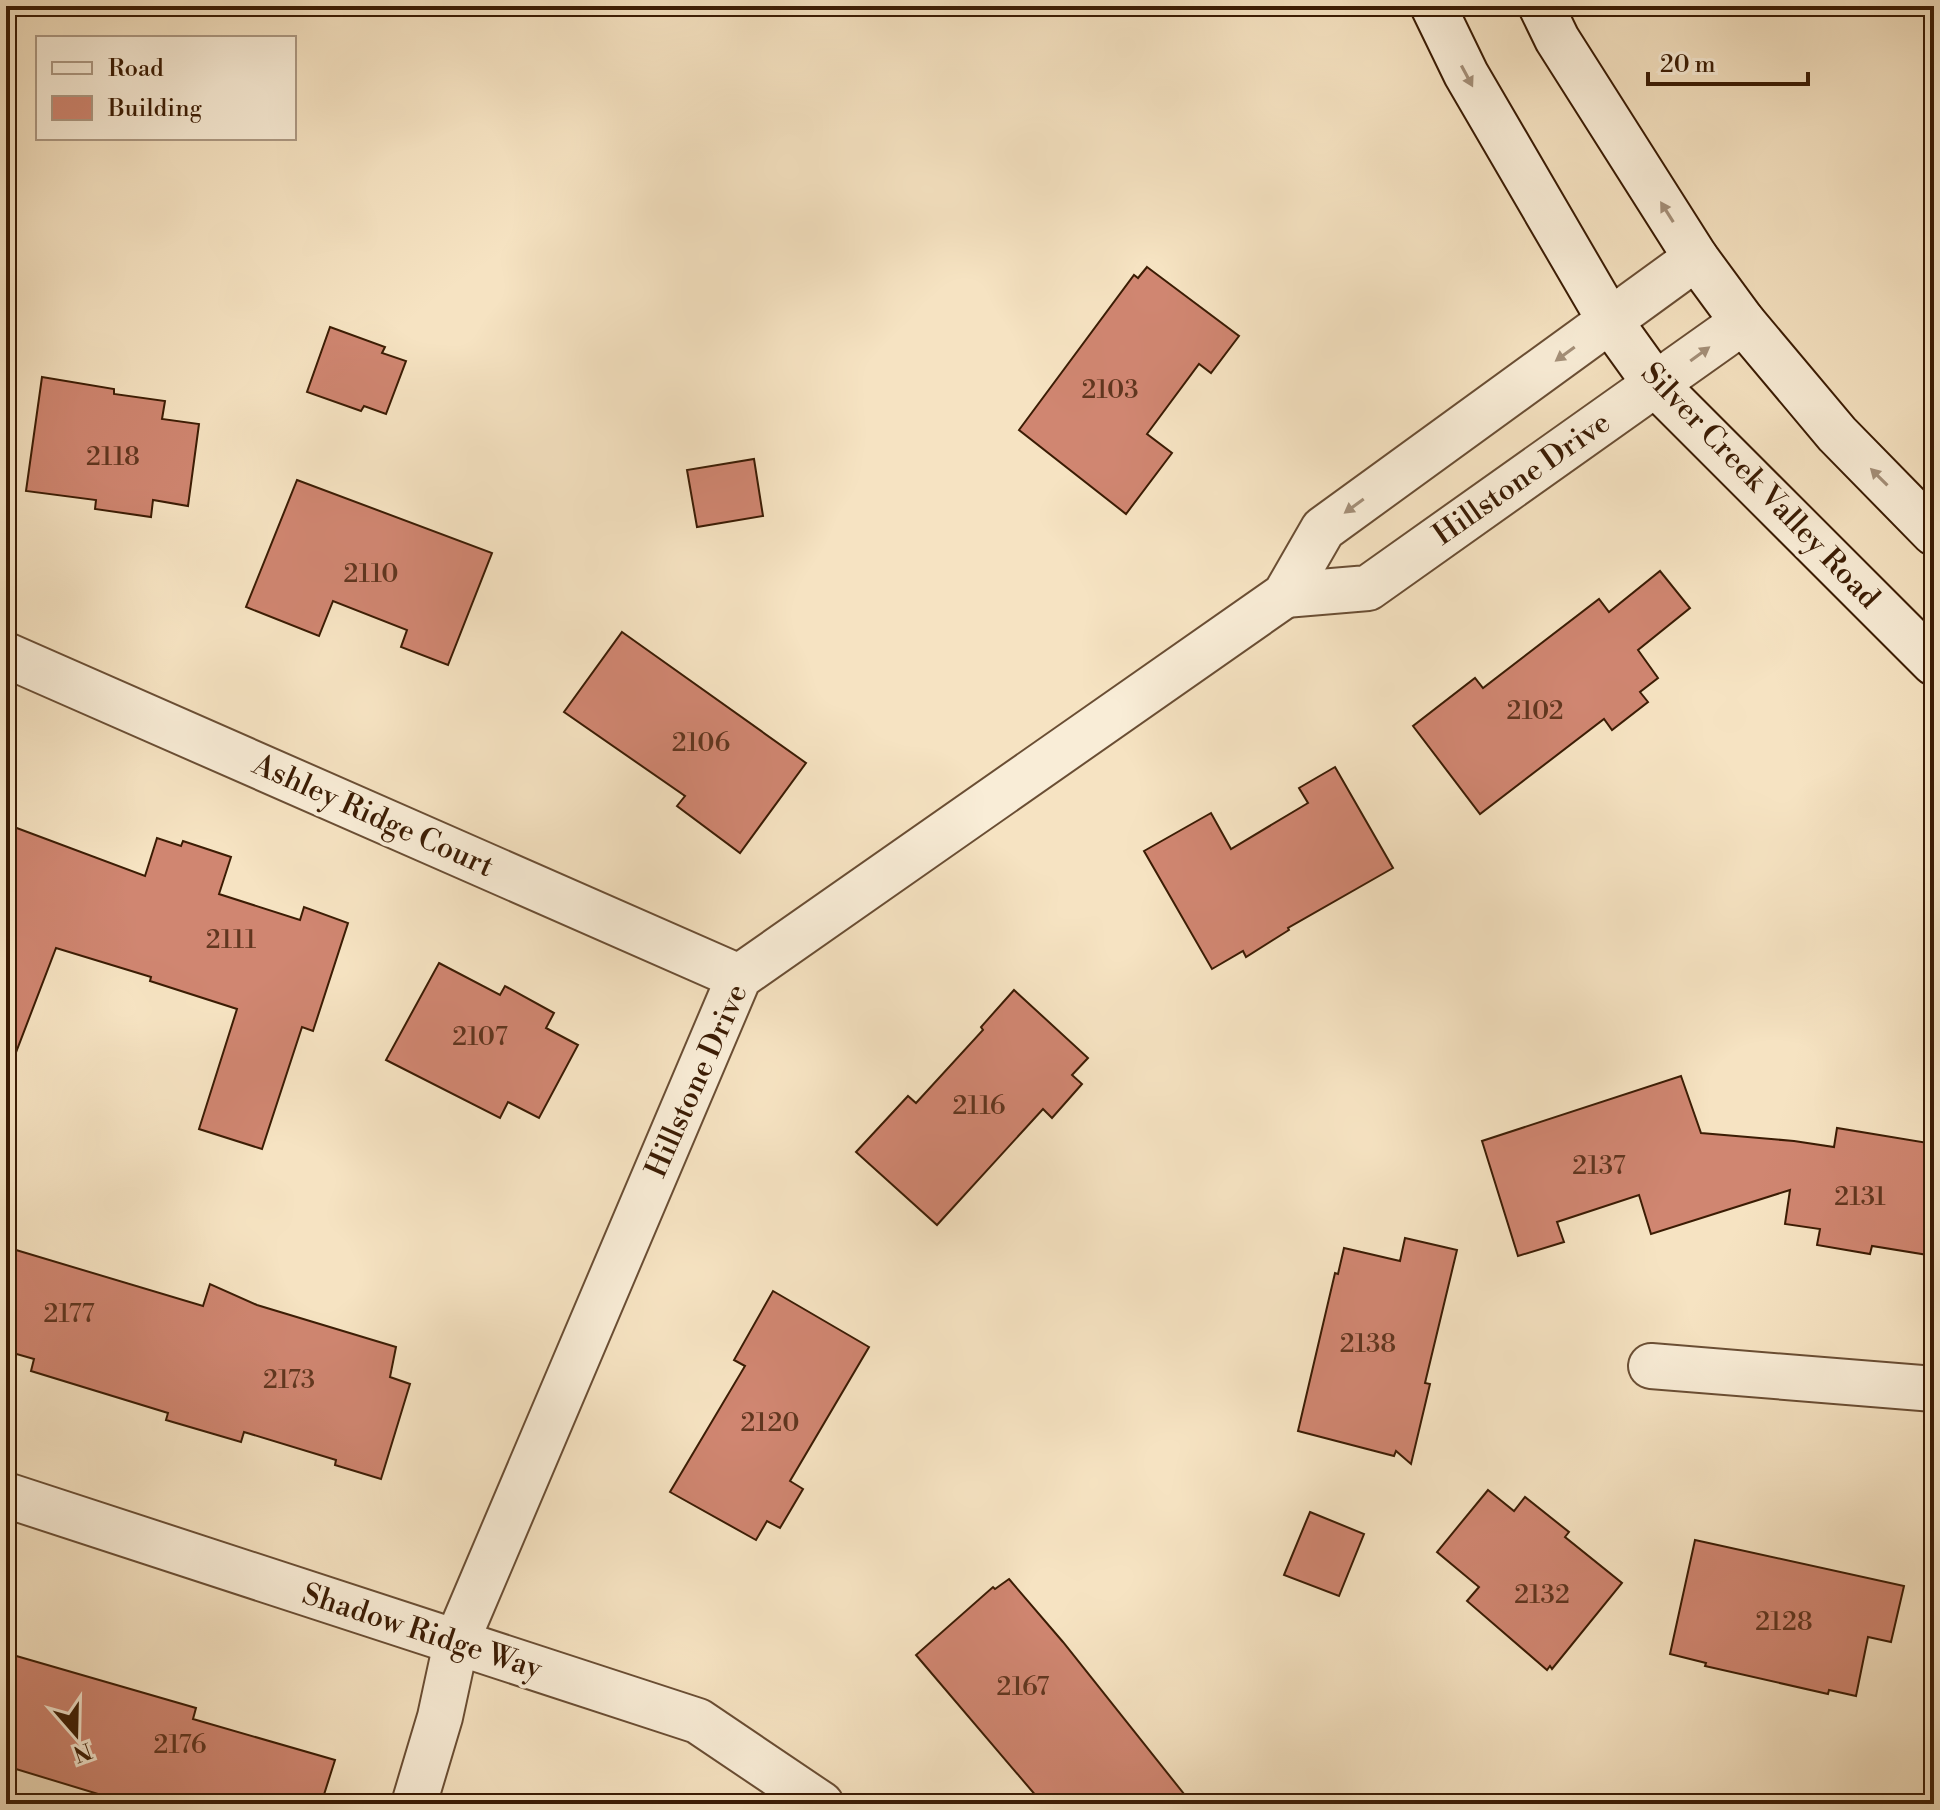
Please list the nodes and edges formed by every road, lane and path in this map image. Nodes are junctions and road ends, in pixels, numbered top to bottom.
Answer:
1 (1433, 6) edge
2 (1541, 6) edge
3 (1696, 258) junction
4 (1610, 321) junction
5 (1743, 322) junction
6 (1656, 385) junction
7 (1934, 533) edge
8 (1285, 595) junction
9 (6, 655) edge
10 (1934, 663) edge
11 (739, 977) junction
12 (1651, 1366) dead end
13 (1934, 1389) edge
14 (6, 1495) edge
15 (456, 1643) junction
16 (414, 1804) edge
17 (821, 1804) edge

1 -> 4 street, Silver Creek Valley Road
3 -> 2 street
3 - 4 street, Hillstone Drive
3 - 5 street
4 - 6 street, Silver Creek Valley Road
4 -> 8 street, Hillstone Drive
6 -> 5 street, Hillstone Drive
7 -> 5 street
6 - 8 street, Hillstone Drive
6 - 10 street, Silver Creek Valley Road
8 - 11 street, Hillstone Drive
9 - 11 street, Ashley Ridge Court
11 - 15 street, Hillstone Drive
12 - 13 street
14 - 15 street, Shadow Ridge Way
15 - 16 street, Hillstone Drive
15 - 17 street, Shadow Ridge Way

